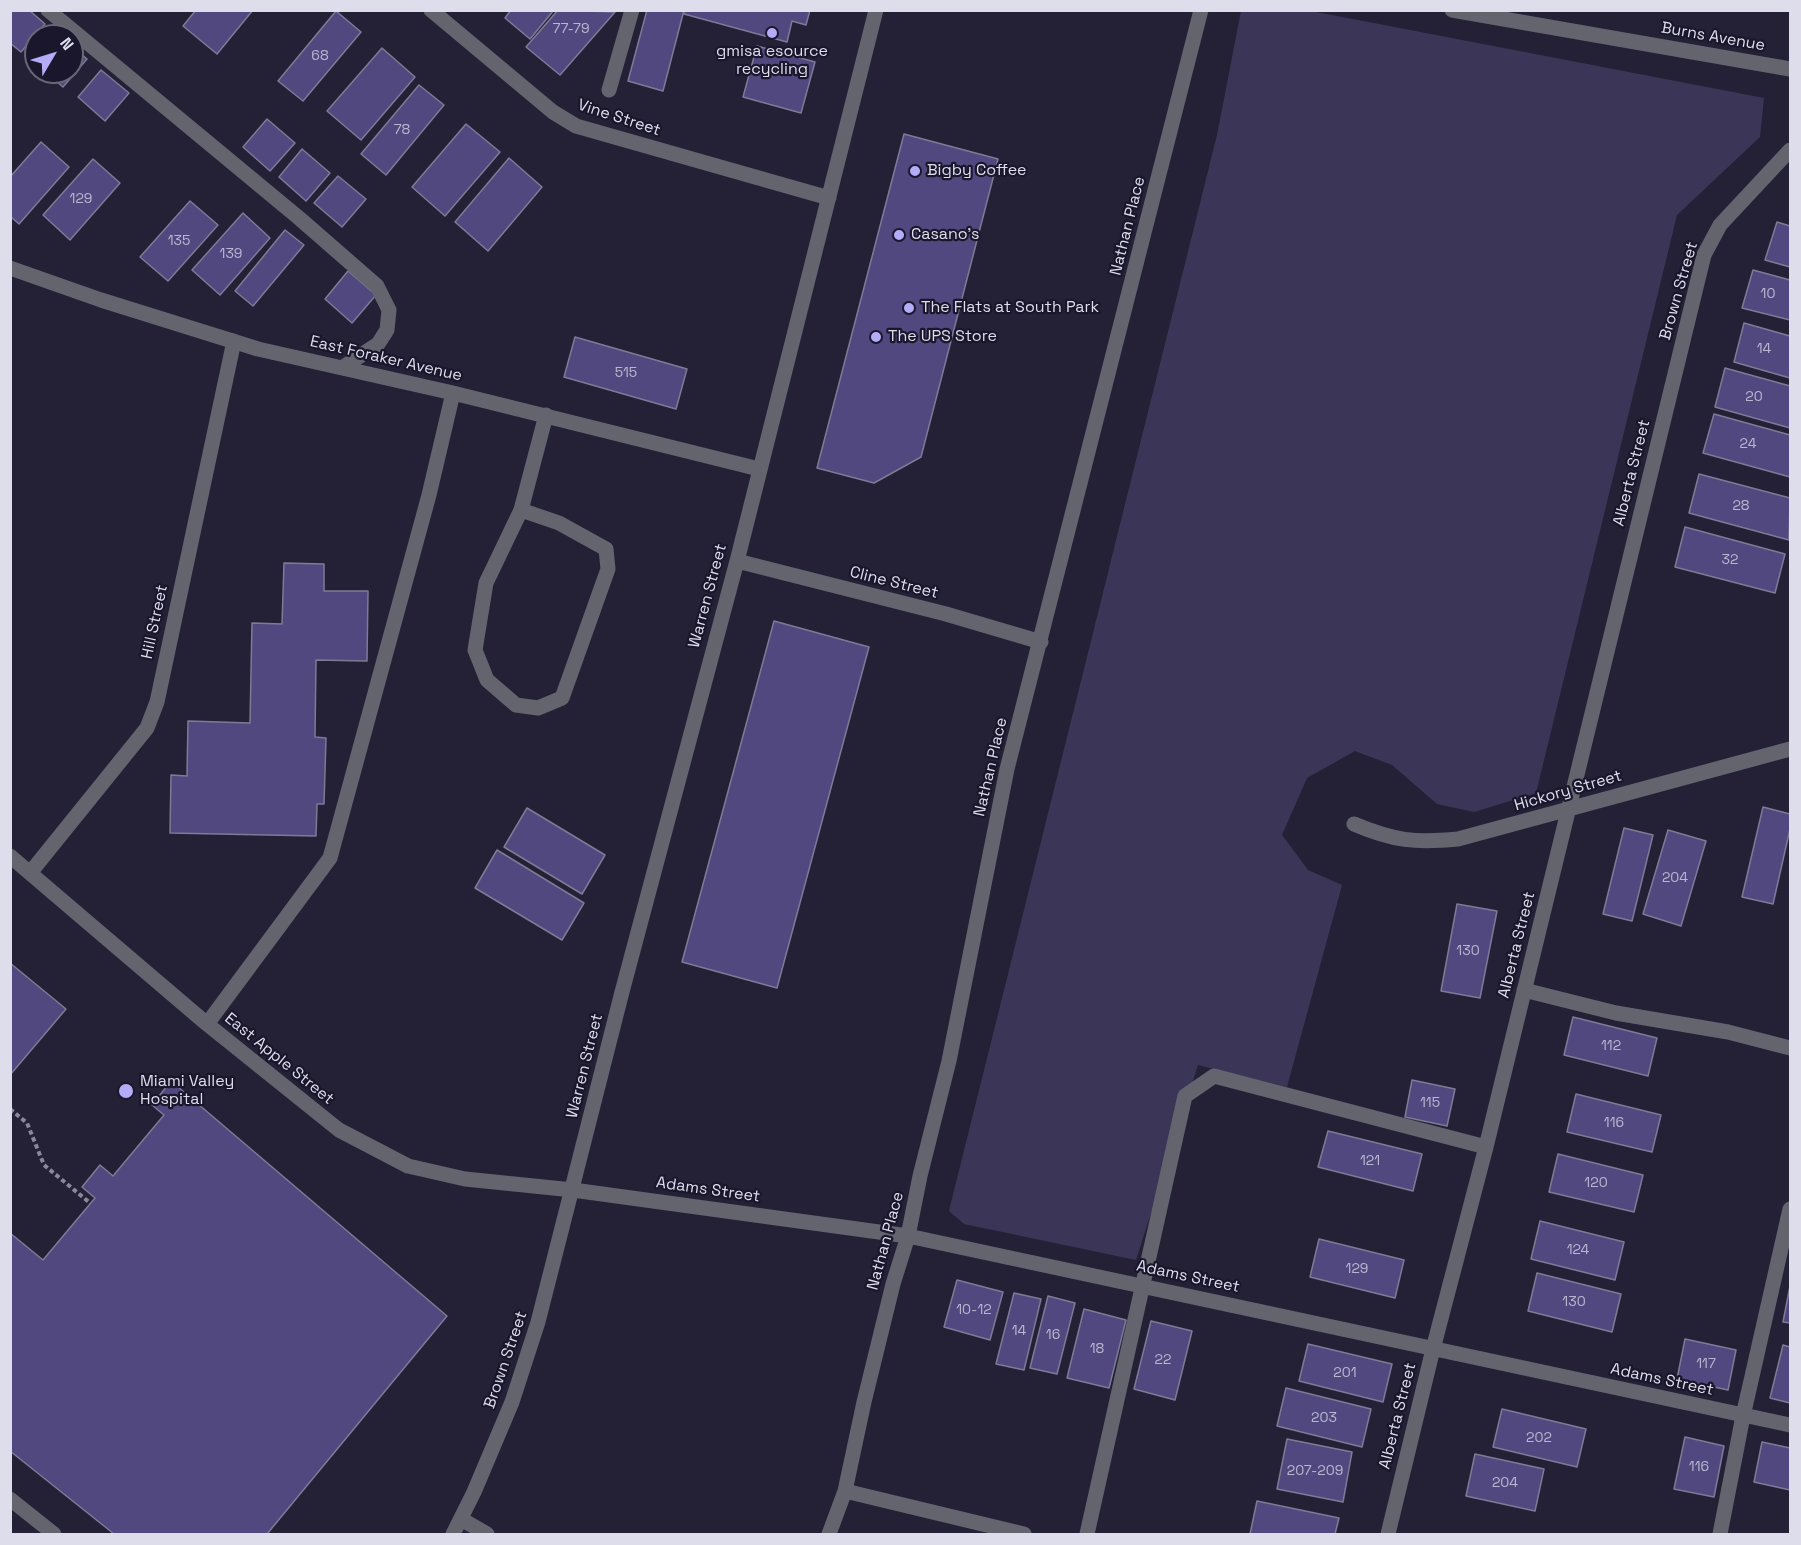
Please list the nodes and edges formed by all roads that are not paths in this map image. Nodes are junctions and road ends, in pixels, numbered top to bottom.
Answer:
1 (48, 10) edge
2 (431, 10) edge
3 (632, 10) edge
4 (876, 10) edge
5 (1201, 10) edge
6 (1452, 10) edge
7 (1791, 69) edge
8 (609, 90) dead end
9 (1791, 150) edge
10 (829, 198) junction
11 (10, 268) edge
12 (234, 341) junction
13 (1678, 363) joint
14 (342, 368) junction
15 (453, 393) junction
16 (546, 415) junction
17 (759, 469) junction
18 (521, 510) junction
19 (737, 561) junction
20 (1041, 642) junction
21 (1791, 750) edge
22 (1568, 811) junction
23 (1354, 824) dead end
24 (10, 856) edge
25 (30, 873) junction
26 (1524, 990) junction
27 (207, 1024) junction
28 (1791, 1048) edge
29 (1486, 1147) junction
30 (573, 1190) junction
31 (1791, 1209) edge
32 (908, 1236) junction
33 (1144, 1286) junction
34 (1433, 1349) junction
35 (1743, 1416) junction
36 (1791, 1425) edge
37 (845, 1491) junction
38 (10, 1498) edge
39 (462, 1519) junction
40 (54, 1534) edge
41 (453, 1534) edge
42 (488, 1534) edge
43 (829, 1534) edge
44 (1024, 1534) edge
45 (1087, 1534) edge
46 (1388, 1534) edge
47 (1720, 1534) edge

1 - 14 street
2 - 10 street, Vine Street
3 - 8 street
4 - 10 street, Warren Street
5 - 20 street, Nathan Place
6 - 7 street, Burns Avenue
9 - 13 street, Brown Street
10 - 17 street, Warren Street
11 - 12 street, East Foraker Avenue
12 - 14 street, East Foraker Avenue
12 - 25 street, Hill Street
13 - 22 street, Alberta Street
14 - 15 street, East Foraker Avenue
15 - 16 street, East Foraker Avenue
15 - 27 street
16 - 17 street, East Foraker Avenue
16 - 18 street
17 - 19 street, Warren Street
18 - 18 street
19 - 20 street, Cline Street
19 - 30 street, Warren Street
20 - 32 street, Nathan Place
21 - 22 street, Hickory Street
22 - 23 street, Hickory Street
22 - 26 street, Alberta Street
24 - 25 street, East Apple Street
25 - 27 street, East Apple Street
26 - 28 street
26 - 29 street, Alberta Street
27 - 30 street, East Apple Street
29 - 33 street
29 - 34 street, Alberta Street
30 - 32 street, Adams Street
30 - 39 street, Brown Street
31 - 35 street
32 - 33 street, Adams Street
32 - 37 street, Nathan Place
33 - 34 street, Adams Street
33 - 45 street
34 - 35 street, Adams Street
34 - 46 street, Alberta Street
35 - 36 street, Adams Street
35 - 47 street
37 - 43 street, Nathan Place
37 - 44 street
38 - 40 street
39 - 41 street, Brown Street
39 - 42 street

